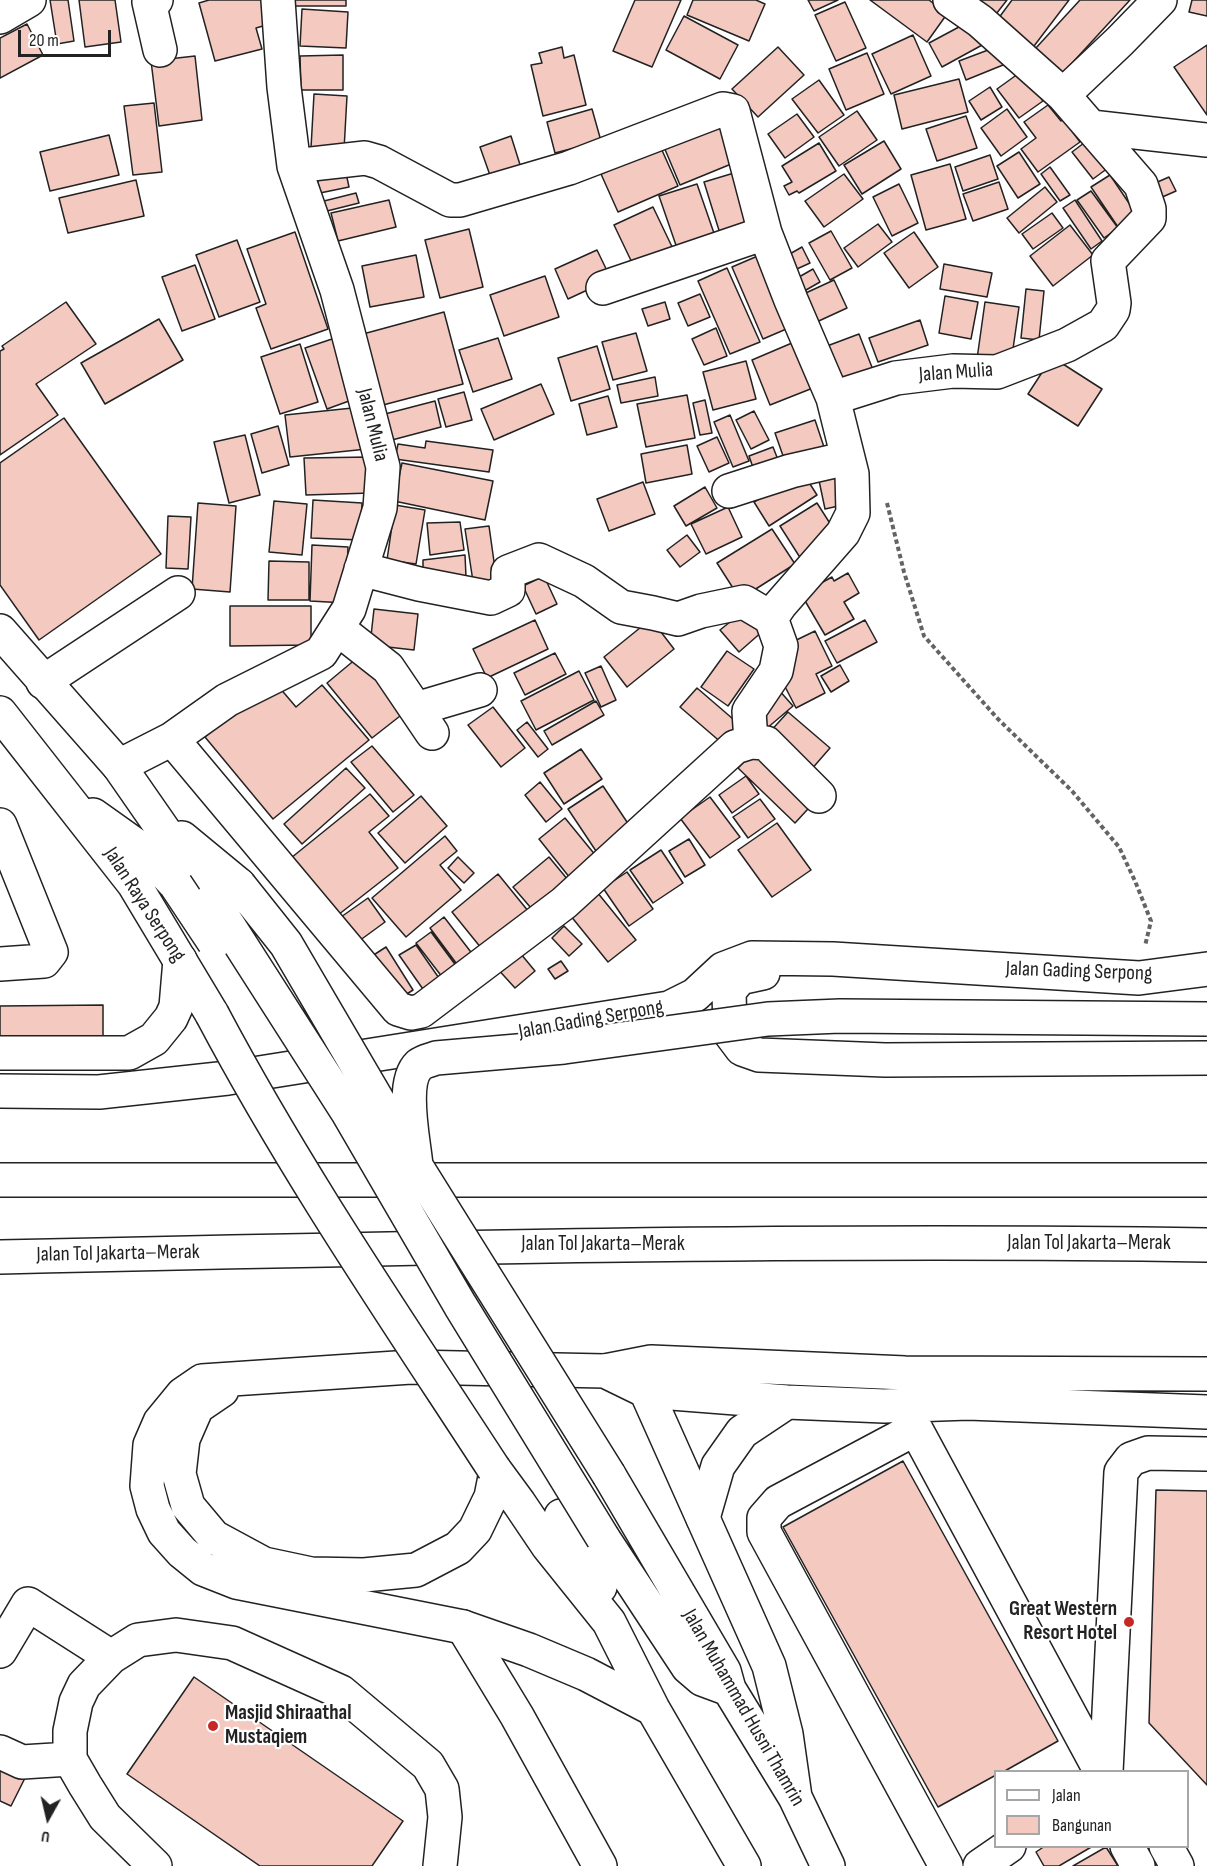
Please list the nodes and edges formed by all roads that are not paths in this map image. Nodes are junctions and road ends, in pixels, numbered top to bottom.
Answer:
1 (29, 0) edge
2 (279, 0) edge
3 (950, 0) edge
4 (1160, 0) edge
5 (151, 1) edge
6 (0, 17) edge
7 (160, 50) dead end
8 (1063, 95) junction
9 (1090, 127) junction
10 (1207, 140) edge
11 (294, 166) junction
12 (765, 233) junction
13 (603, 288) dead end
14 (833, 398) junction
15 (850, 466) junction
16 (729, 491) dead end
17 (361, 569) junction
18 (178, 593) dead end
19 (771, 618) junction
20 (337, 628) junction
21 (6, 639) edge
22 (43, 682) junction
23 (480, 690) dead end
24 (0, 713) edge
25 (172, 739) junction
26 (751, 742) junction
27 (119, 766) junction
28 (819, 796) dead end
29 (70, 800) junction
30 (0, 825) edge
31 (9, 868) edge
32 (225, 892) junction
33 (833, 959) junction
34 (180, 960) junction
35 (0, 964) edge
36 (1207, 969) edge
37 (1207, 1019) edge
38 (0, 1053) edge
39 (1207, 1058) edge
40 (0, 1091) edge
41 (416, 1166) junction
42 (0, 1180) edge
43 (1207, 1180) edge
44 (1207, 1245) edge
45 (0, 1257) edge
46 (605, 1371) junction
47 (905, 1373) junction
48 (1207, 1374) edge
49 (241, 1377) junction
50 (646, 1391) junction
51 (787, 1402) junction
52 (1207, 1412) edge
53 (909, 1417) junction
54 (1207, 1454) edge
55 (495, 1471) junction
56 (702, 1518) junction
57 (609, 1622) junction
58 (463, 1628) junction
59 (0, 1651) edge
60 (111, 1657) junction
61 (729, 1689) junction
62 (653, 1709) junction
63 (0, 1752) edge
64 (70, 1759) junction
65 (1100, 1770) edge
66 (1107, 1770) edge
67 (795, 1797) junction
68 (1006, 1848) edge
69 (1128, 1848) edge
70 (1167, 1848) edge
71 (155, 1866) edge
72 (440, 1866) edge
73 (600, 1866) edge
74 (744, 1866) edge
75 (828, 1866) edge
76 (946, 1866) edge
77 (980, 1866) edge
78 (1138, 1866) edge
79 (1178, 1866) edge

1 - 6 main road
2 - 11 main road, Jalan Mulia
3 - 8 main road, Jalan Mulia
4 - 8 main road
5 - 7 main road
8 - 9 main road, Jalan Mulia
9 - 10 main road
9 - 14 main road, Jalan Mulia
11 - 12 main road
11 - 17 main road, Jalan Mulia
12 - 13 main road
12 - 14 main road
14 - 15 main road
15 - 16 main road
15 - 19 main road
17 - 19 main road
17 - 20 main road, Jalan Mulia
18 - 22 main road
19 - 26 main road
20 - 23 main road
20 - 25 main road, Jalan Mulia
21 - 22 main road
22 - 27 main road
24 - 29 main road, Jalan Raya Serpong
25 - 26 main road
25 - 27 main road, Jalan Mulia
26 - 28 main road
27 - 32 main road
29 - 34 main road, Jalan Raya Serpong
29 - 57 main road, Jalan Raya Serpong, bridge
30 - 31 main road
31 - 35 main road
32 - 41 main road, Jalan Muhammad Husni Thamrin, bridge
32 - 61 main road, bridge
33 - 36 main road, Jalan Gading Serpong
33 - 39 main road
33 - 40 main road, Jalan Gading Serpong
34 - 38 main road
34 - 55 main road, Jalan Raya Serpong, bridge
37 - 41 main road, Jalan Gading Serpong, bridge
41 - 61 main road, Jalan Muhammad Husni Thamrin, bridge
42 - 43 main road
44 - 45 main road, Jalan Tol Jakarta–Merak
46 - 47 main road
46 - 49 main road
46 - 50 main road
47 - 48 main road
47 - 53 main road
49 - 55 main road
49 - 58 main road
50 - 51 main road
50 - 56 main road
51 - 53 main road
51 - 56 main road
52 - 53 main road
53 - 65 main road
53 - 76 main road
54 - 66 main road
55 - 57 main road, Jalan Raya Serpong
56 - 67 main road
57 - 62 main road
58 - 62 main road
58 - 73 main road
59 - 60 main road
60 - 64 main road
60 - 72 main road
61 - 67 main road, Jalan Muhammad Husni Thamrin
62 - 74 main road
63 - 64 main road
64 - 71 main road
67 - 75 main road, Jalan Muhammad Husni Thamrin
68 - 77 main road
69 - 78 main road
70 - 79 main road

